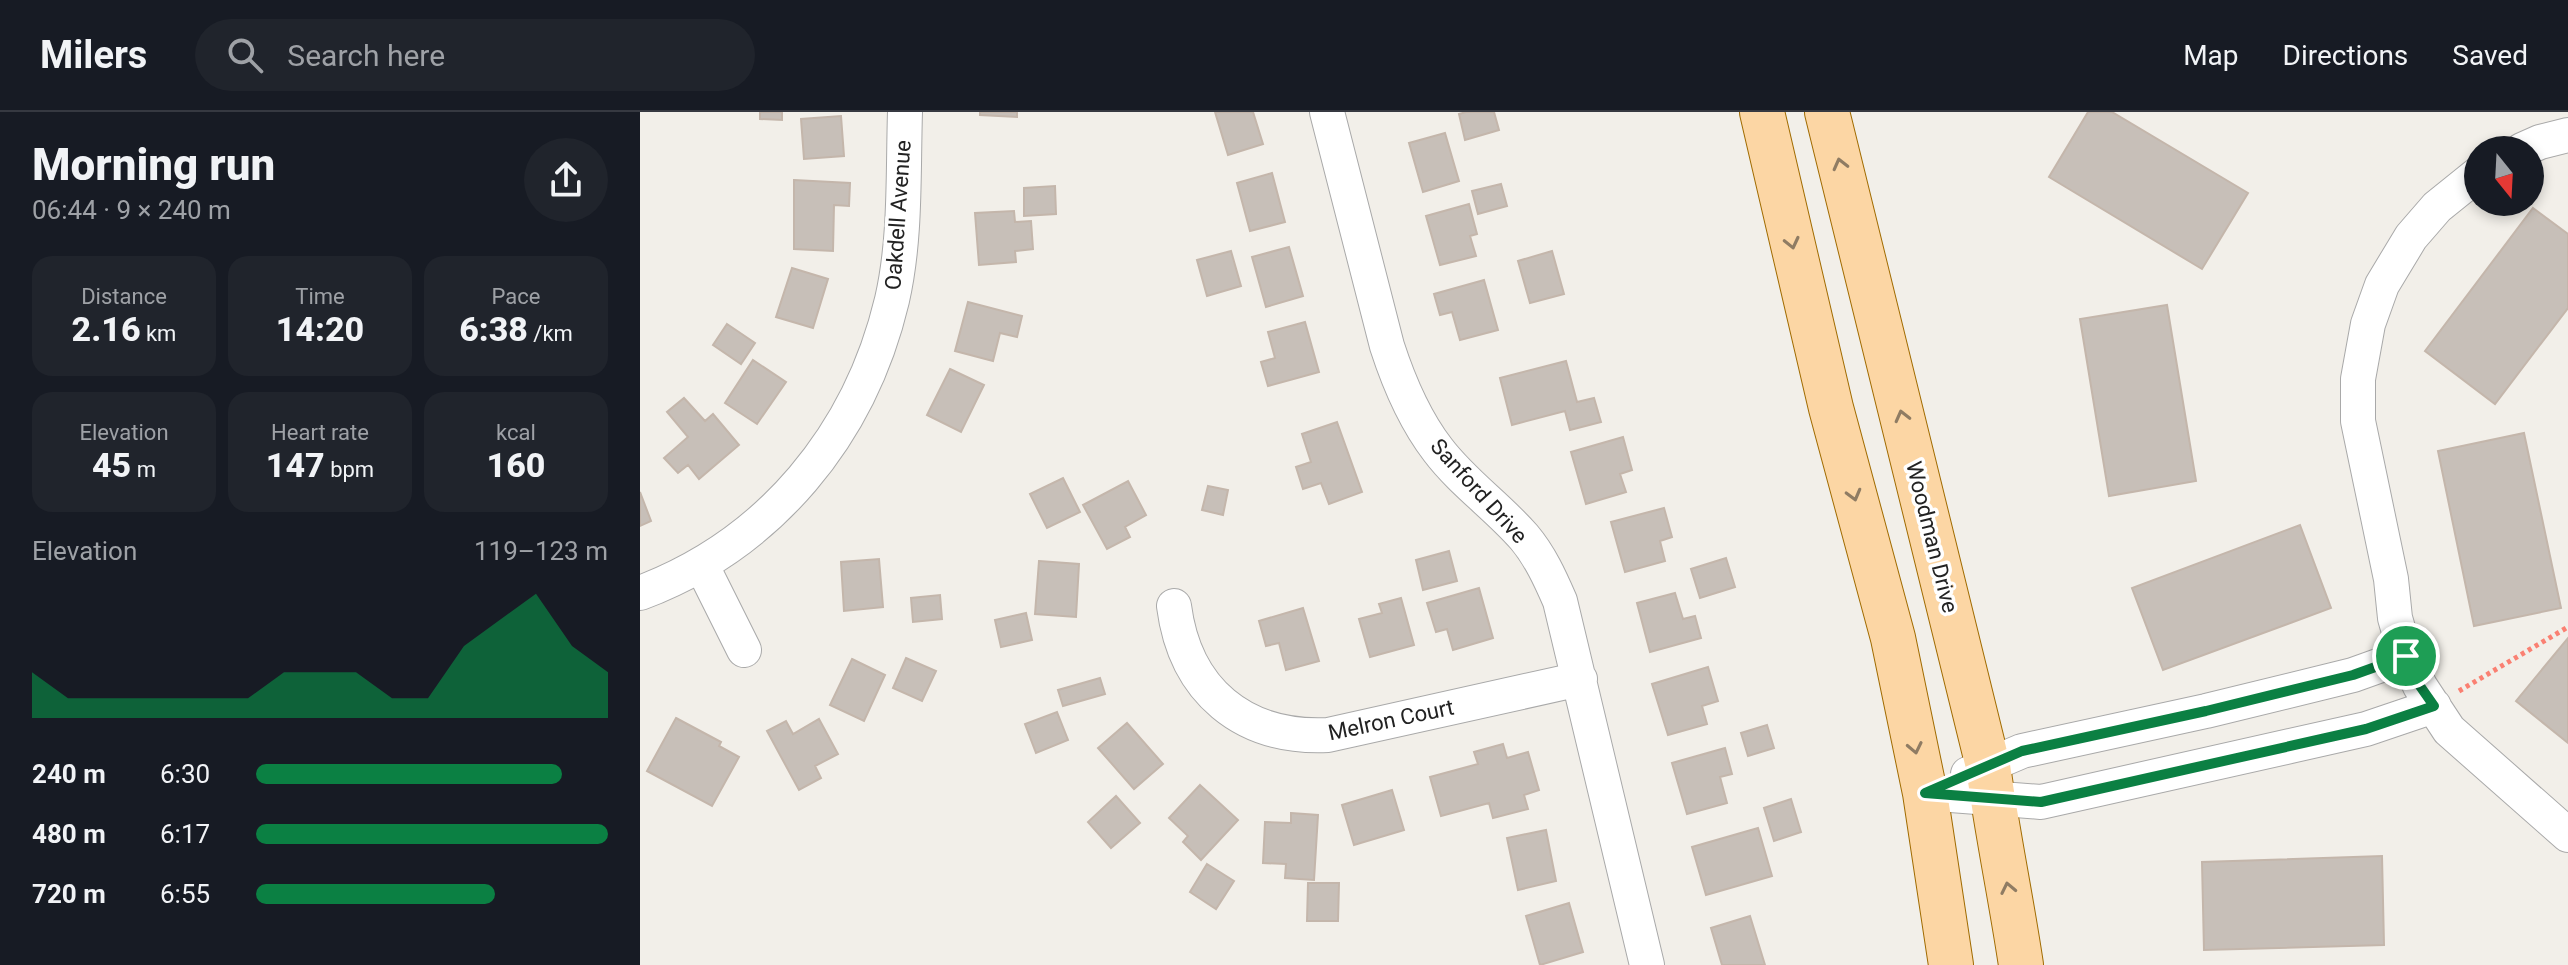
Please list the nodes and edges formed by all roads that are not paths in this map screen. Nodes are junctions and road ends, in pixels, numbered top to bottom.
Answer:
1 (905, 112) edge
2 (1327, 112) edge
3 (1762, 112) edge
4 (1827, 112) edge
5 (2568, 135) edge
6 (2544, 141) edge
7 (2464, 185) edge
8 (701, 564) junction
9 (640, 593) edge
10 (1174, 606) dead end
11 (744, 650) dead end
12 (2406, 656) junction
13 (1580, 679) junction
14 (2434, 706) junction
15 (1990, 782) junction
16 (1925, 793) junction
17 (2568, 835) edge
18 (1647, 965) edge
19 (1951, 965) edge
20 (2021, 965) edge

1 - 8 street, Oakdell Avenue
2 - 13 street, Sanford Drive
3 -> 16 main road
15 -> 4 main road, Woodman Drive
5 - 6 street
7 - 12 street
8 - 9 street, Oakdell Avenue
8 - 11 street
10 - 13 street, Melron Court
12 - 14 street
12 - 15 street
13 - 18 street, Sanford Drive
14 - 15 street
14 - 17 street
15 - 16 street
20 -> 15 main road, Woodman Drive
16 - 19 main road

